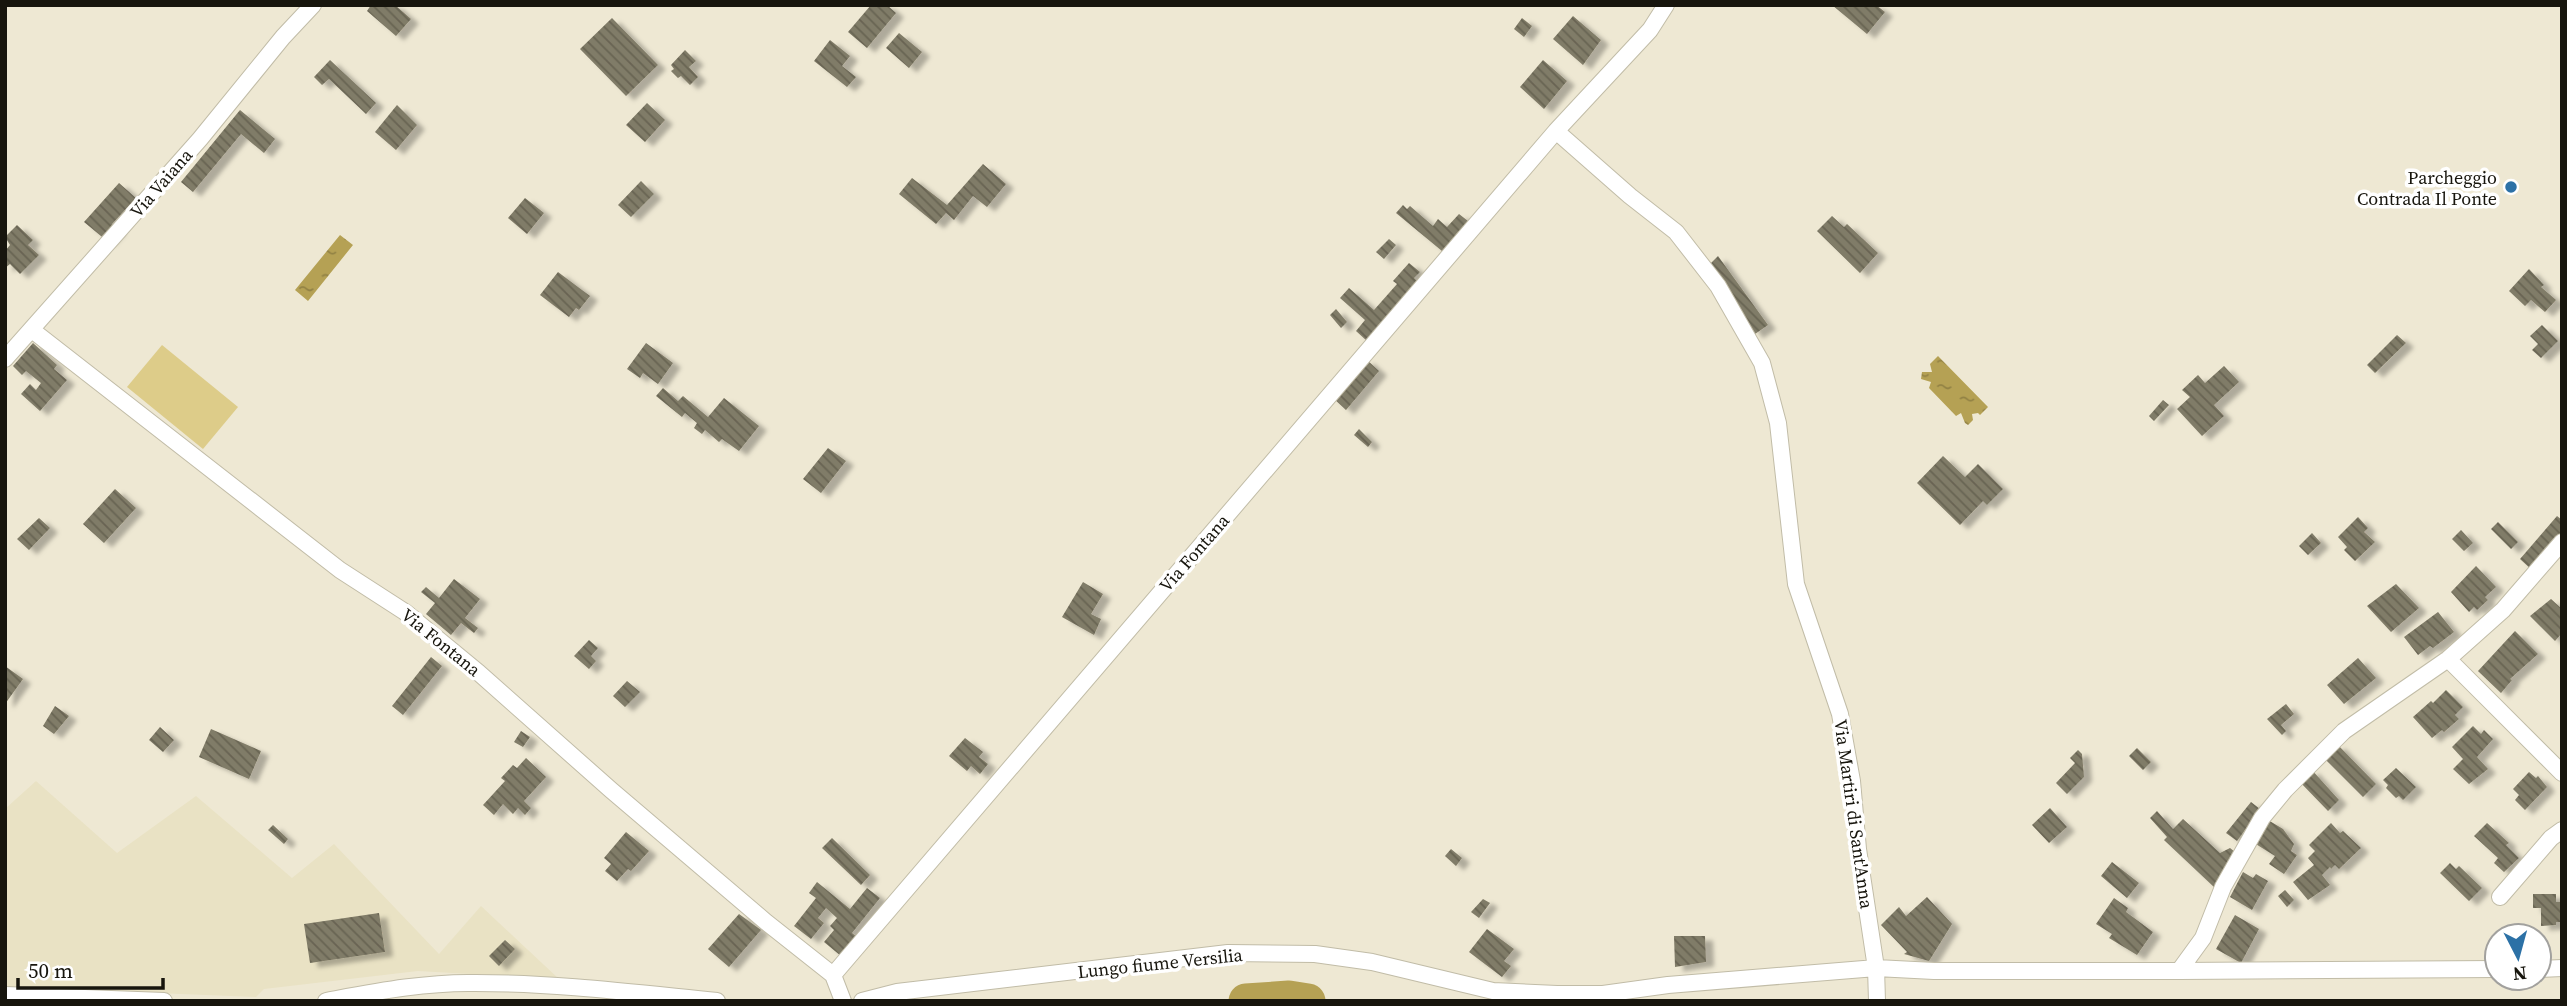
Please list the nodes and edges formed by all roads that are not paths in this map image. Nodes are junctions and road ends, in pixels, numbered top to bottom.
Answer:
1 (313, 5) edge
2 (1666, 5) edge
3 (1556, 131) junction
4 (32, 330) junction
5 (5, 359) edge
6 (2562, 542) edge
7 (2448, 659) junction
8 (2562, 773) edge
9 (2562, 830) edge
10 (2500, 897) dead end
11 (2483, 969) edge
12 (2179, 971) junction
13 (1876, 973) junction
14 (833, 975) junction
15 (5, 995) edge
16 (163, 1001) edge
17 (326, 1001) edge
18 (717, 1001) edge
19 (843, 1001) edge
20 (862, 1001) edge
21 (1877, 1001) edge

1 - 4 street, Via Vaiana
2 - 3 street
3 - 13 street, Via Martiri di Sant'Anna
3 - 14 street, Via Fontana
4 - 5 street, Via Vaiana
4 - 14 street, Via Fontana
6 - 7 street
7 - 8 street
7 - 12 street
9 - 10 street
11 - 12 street
12 - 13 street
13 - 20 street, Lungo fiume Versilia
13 - 21 street, Via Martiri di Sant'Anna
14 - 19 street
15 - 16 street
17 - 18 street

